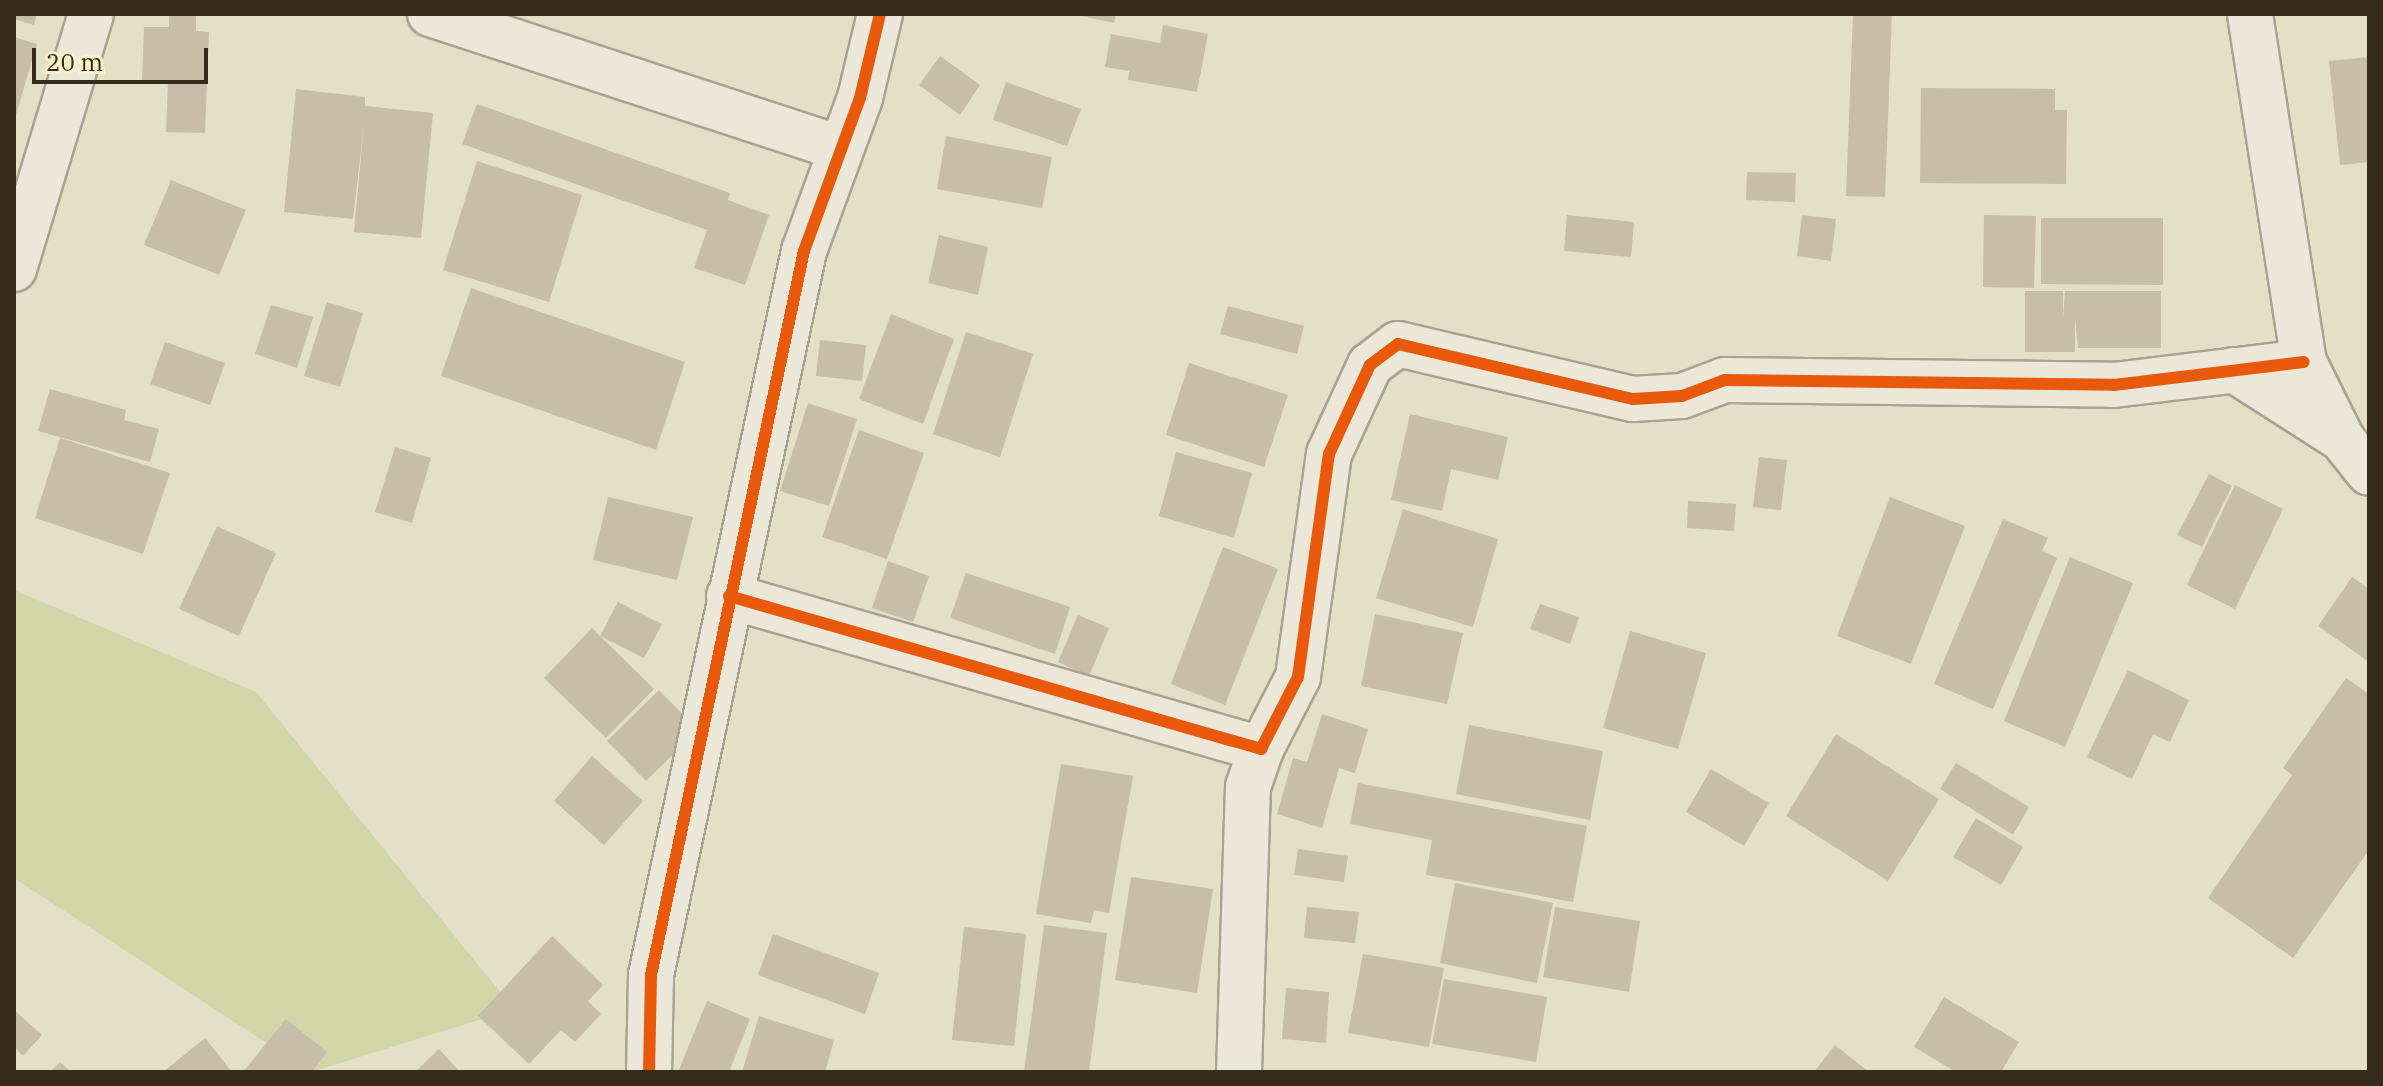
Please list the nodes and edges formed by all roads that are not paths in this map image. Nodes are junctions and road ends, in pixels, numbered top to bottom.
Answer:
1 (91, 14) edge
2 (430, 14) edge
3 (880, 14) edge
4 (2250, 14) edge
5 (838, 147) junction
6 (14, 269) edge
7 (2304, 362) junction
8 (2234, 370) junction
9 (2342, 439) junction
10 (2369, 473) edge
11 (729, 596) junction
12 (1261, 749) junction
13 (649, 1072) edge
14 (1239, 1072) edge

1 - 6 street
2 - 5 street
3 - 5 street
4 - 7 street
5 - 11 street
7 - 8 street
7 - 9 street
8 - 9 street
8 - 12 street
9 - 10 street
11 - 12 street
11 - 13 street
12 - 14 street

